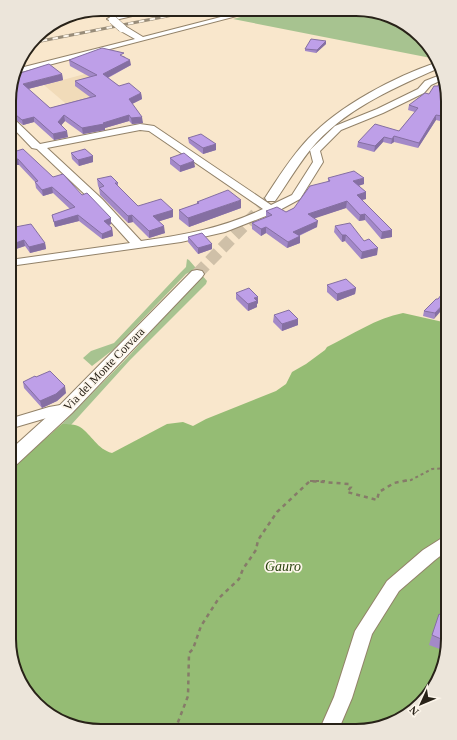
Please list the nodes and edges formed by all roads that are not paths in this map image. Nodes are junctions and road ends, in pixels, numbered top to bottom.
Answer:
1 (129, 16) edge
2 (232, 16) edge
3 (141, 39) junction
4 (22, 70) edge
5 (436, 71) edge
6 (437, 74) edge
7 (16, 126) edge
8 (40, 147) junction
9 (271, 198) tunnel mouth
10 (272, 210) junction
11 (137, 244) junction
12 (16, 262) edge
13 (197, 274) tunnel mouth
14 (66, 409) junction
15 (16, 422) edge
16 (16, 455) edge
17 (441, 547) edge
18 (331, 724) edge

1 - 3 street, bridge
2 - 3 street
3 - 4 street
5 - 9 main road
6 - 10 street
7 - 8 street
8 - 10 street
8 - 11 street
10 - 11 street
11 - 12 street
13 - 14 main road, Via del Monte Corvara
14 - 15 street
14 - 16 main road, Via del Monte Corvara
17 - 18 street

